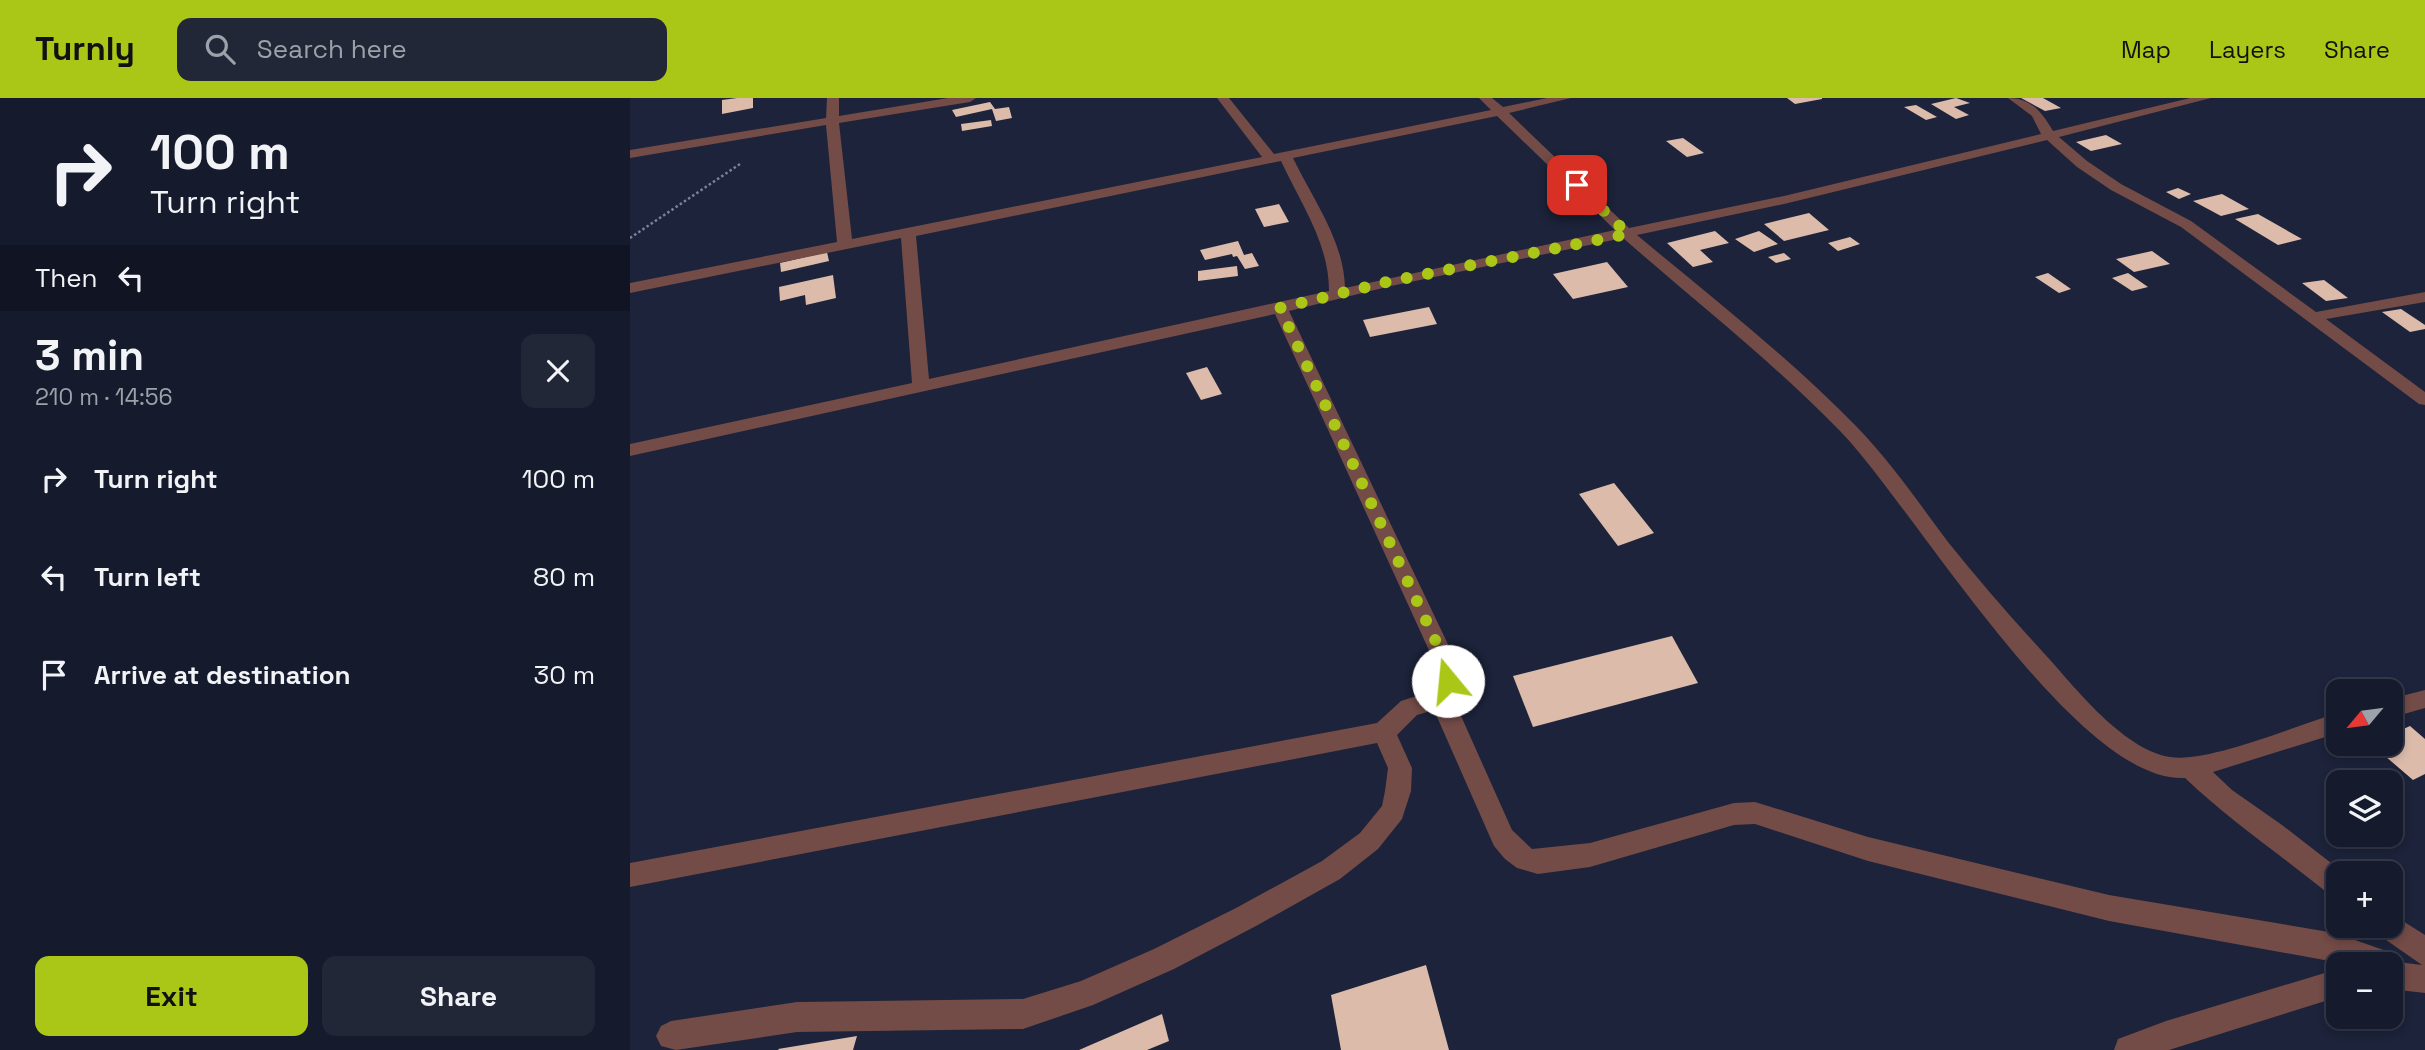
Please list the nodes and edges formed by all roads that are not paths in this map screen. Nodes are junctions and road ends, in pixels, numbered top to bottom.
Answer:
1 (833, 98) edge
2 (970, 98) edge
3 (1223, 98) edge
4 (1485, 98) edge
5 (1565, 98) edge
6 (2014, 98) edge
7 (2205, 98) edge
8 (1499, 110) junction
9 (832, 119) junction
10 (2048, 134) junction
11 (630, 154) edge
12 (1277, 157) junction
13 (908, 233) junction
14 (1628, 234) junction
15 (845, 244) junction
16 (630, 288) edge
17 (1337, 295) junction
18 (2425, 297) edge
19 (1280, 308) junction
20 (2313, 317) junction
21 (921, 386) junction
22 (2425, 400) edge
23 (630, 450) edge
24 (1441, 698) junction
25 (2425, 699) edge
26 (2403, 705) edge
27 (2326, 727) edge
28 (1384, 732) junction
29 (2191, 768) junction
30 (630, 875) edge
31 (2326, 875) edge
32 (2403, 936) edge
33 (2348, 952) edge
34 (2425, 952) edge
35 (2326, 987) edge
36 (671, 1036) dead end
37 (2173, 1043) edge
38 (2129, 1050) edge

1 - 9 street
2 - 9 street
3 - 12 street
4 - 8 street
5 - 8 street
6 - 10 street
7 - 10 street
8 - 12 street
8 - 14 street
9 - 11 street
9 - 15 street
10 - 14 street
10 - 20 street
12 - 13 street
12 - 17 street
13 - 15 street
13 - 21 street
14 - 17 street
14 - 29 street
15 - 16 street
17 - 19 street
18 - 20 street
19 - 21 street
19 - 24 street
20 - 22 street
21 - 23 street
24 - 28 street
24 - 33 street
25 - 26 street
27 - 29 street
28 - 30 street
28 - 36 street
29 - 31 street
32 - 34 street
35 - 37 street
37 - 38 street

